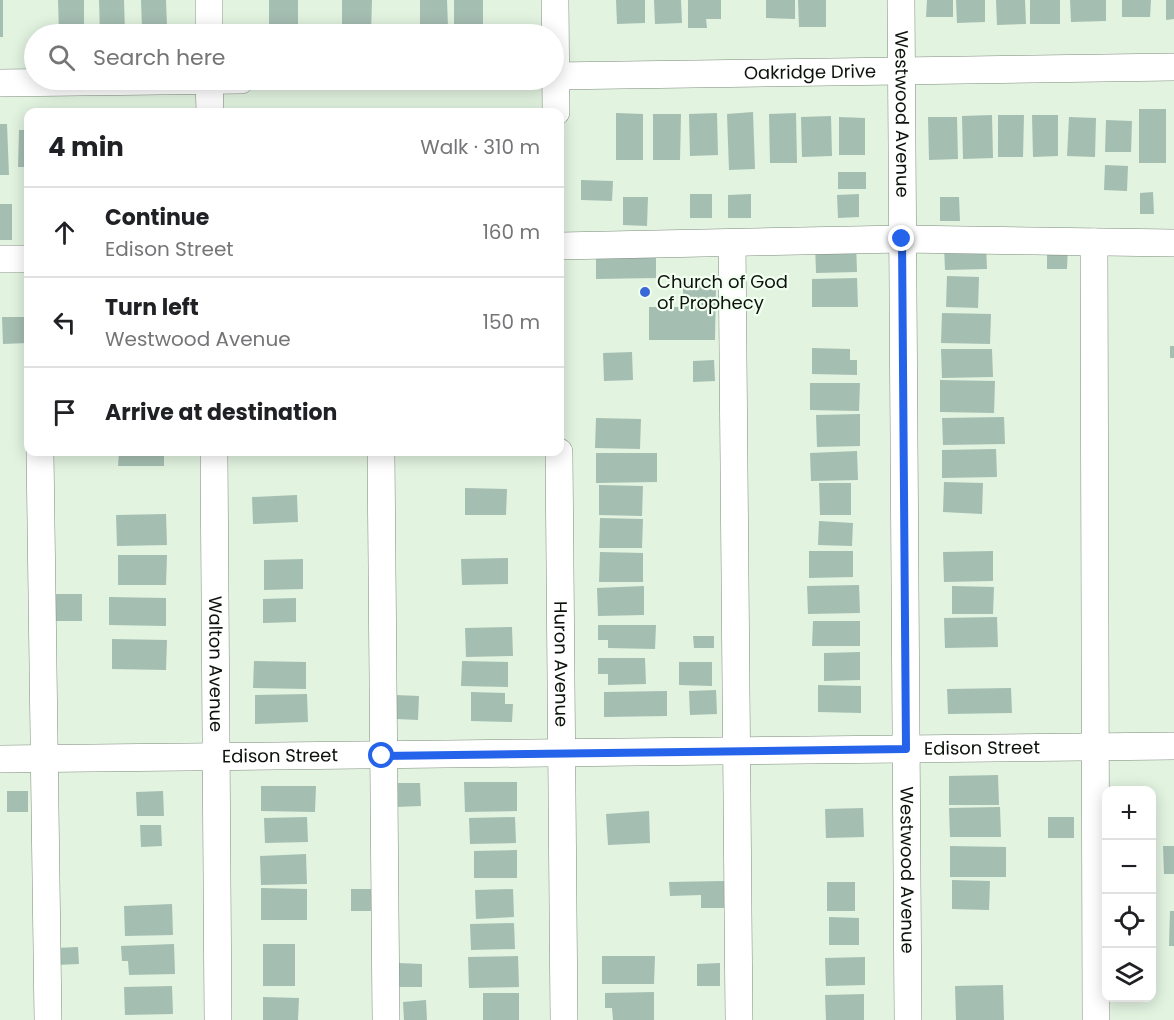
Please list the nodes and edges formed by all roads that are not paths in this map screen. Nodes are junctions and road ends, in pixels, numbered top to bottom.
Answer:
1 (208, 0) edge
2 (555, 0) edge
3 (901, 0) edge
4 (209, 24) edge
5 (555, 24) edge
6 (1174, 67) edge
7 (901, 70) junction
8 (564, 76) edge
9 (0, 83) edge
10 (24, 83) edge
11 (210, 90) edge
12 (555, 90) edge
13 (210, 108) edge
14 (556, 108) edge
15 (902, 239) junction
16 (1094, 242) junction
17 (732, 243) junction
18 (1174, 243) edge
19 (564, 246) edge
20 (0, 259) edge
21 (24, 259) edge
22 (40, 456) edge
23 (214, 456) edge
24 (381, 456) edge
25 (559, 456) edge
26 (1174, 746) edge
27 (1095, 747) junction
28 (906, 749) junction
29 (737, 752) junction
30 (562, 753) junction
31 (217, 756) junction
32 (382, 756) junction
33 (45, 758) junction
34 (0, 759) edge
35 (48, 1020) edge
36 (218, 1020) edge
37 (386, 1020) edge
38 (564, 1020) edge
39 (739, 1020) edge
40 (908, 1020) edge
41 (1096, 1020) edge

1 - 4 street
2 - 5 street
3 - 7 street, Westwood Avenue
6 - 7 street, Oakridge Drive
7 - 8 street, Oakridge Drive
7 - 15 street, Westwood Avenue
9 - 10 street
11 - 13 street
12 - 14 street
15 - 16 street
15 - 17 street
15 - 28 street, Westwood Avenue
16 - 18 street
16 - 27 street
17 - 19 street
17 - 29 street
20 - 21 street
22 - 33 street
23 - 31 street, Walton Avenue
24 - 32 street
25 - 30 street, Huron Avenue
26 - 27 street, Edison Street
27 - 28 street, Edison Street
27 - 41 street
28 - 29 street, Edison Street
28 - 40 street, Westwood Avenue
29 - 30 street, Edison Street
29 - 39 street
30 - 32 street, Edison Street
30 - 38 street, Huron Avenue
31 - 32 street, Edison Street
31 - 33 street, Edison Street
31 - 36 street, Walton Avenue
32 - 37 street
33 - 34 street, Edison Street
33 - 35 street

